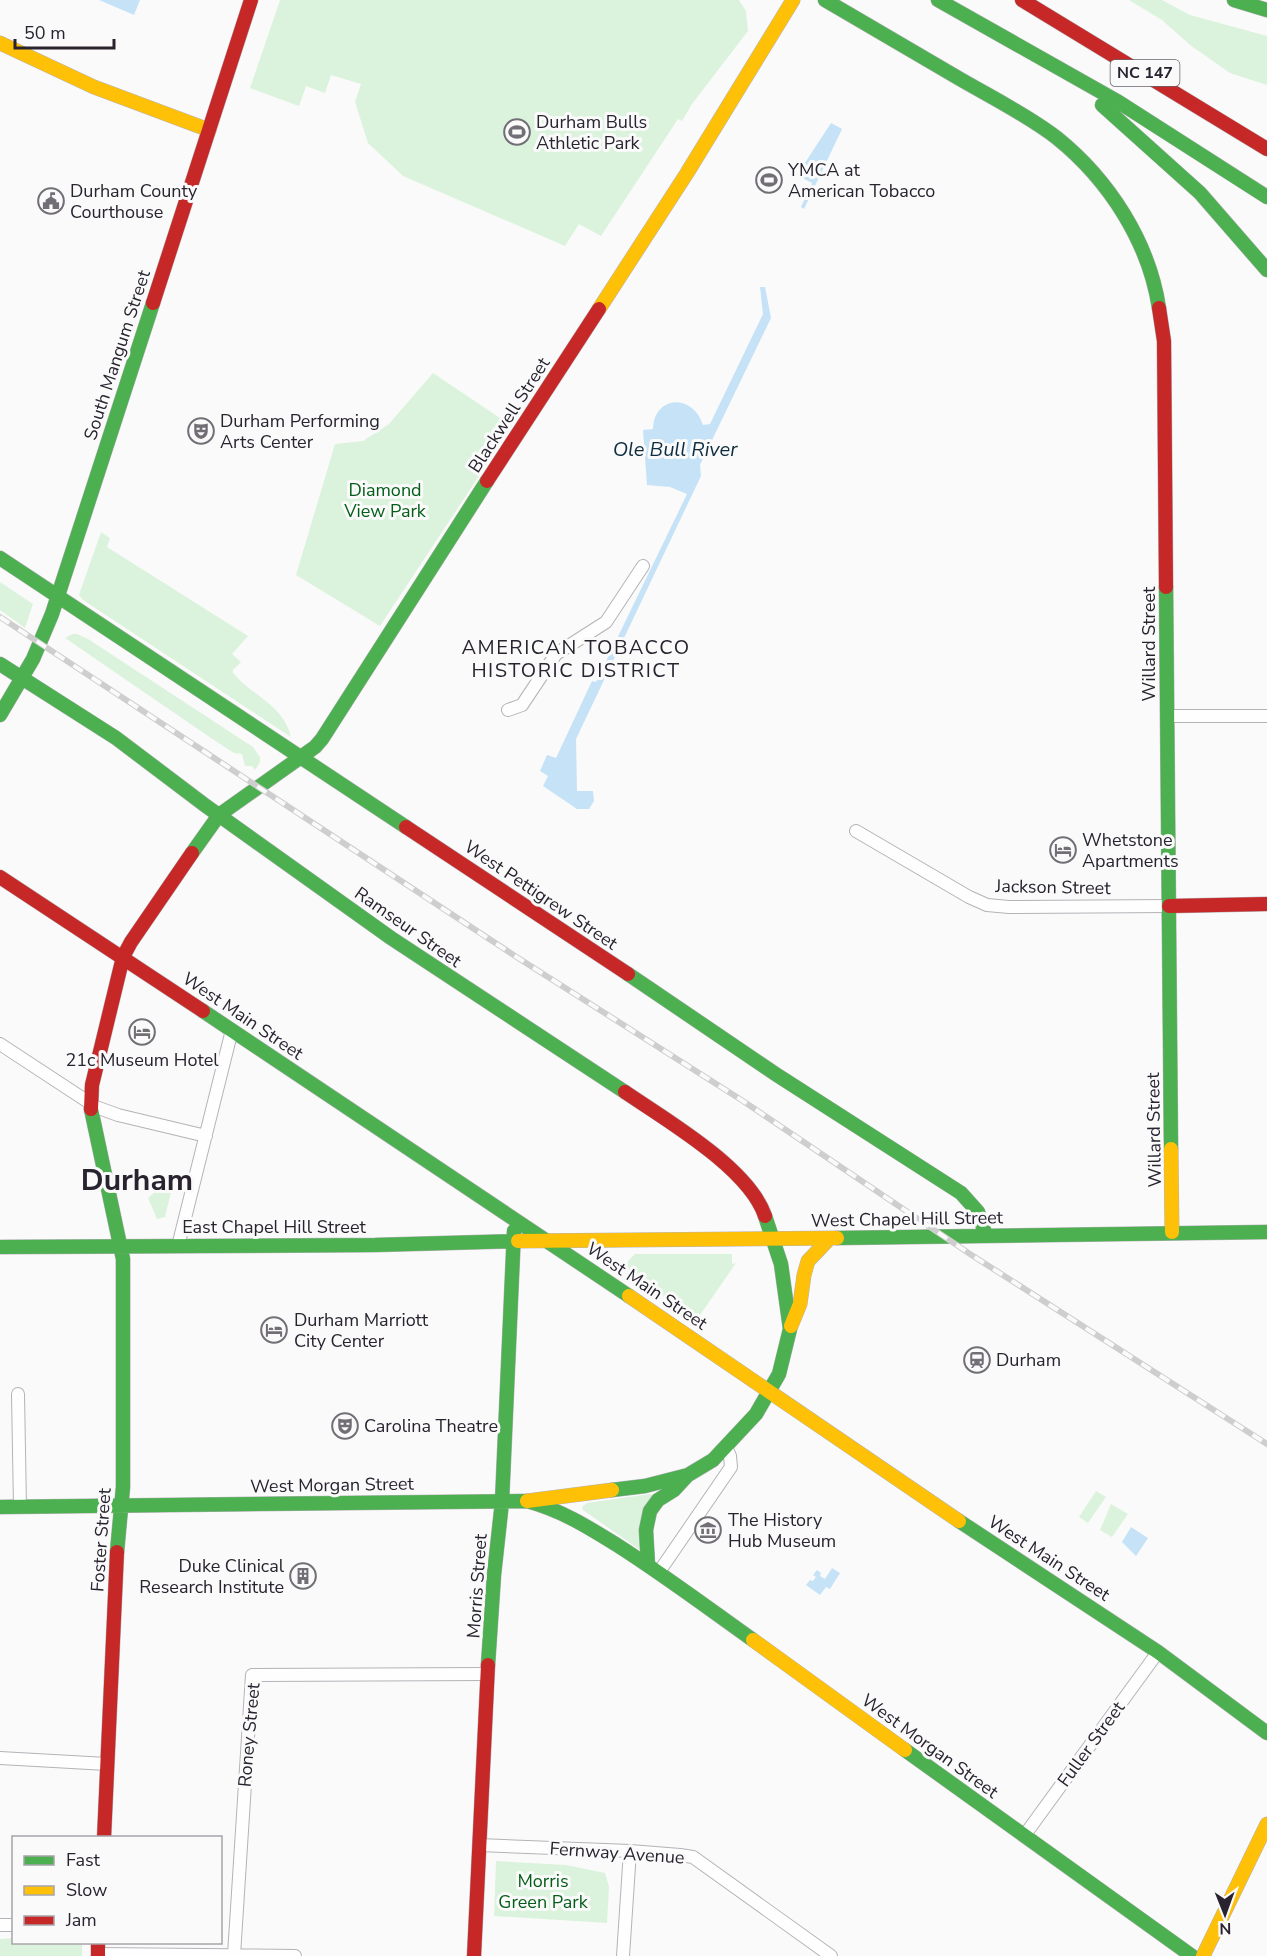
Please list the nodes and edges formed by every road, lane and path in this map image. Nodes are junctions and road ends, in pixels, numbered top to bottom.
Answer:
1 (251, 0) edge
2 (793, 0) edge
3 (825, 0) edge
4 (1022, 0) edge
5 (1234, 0) edge
6 (941, 2) edge
7 (1267, 10) edge
8 (0, 43) edge
9 (1034, 54) junction
10 (209, 130) junction
11 (1267, 149) edge
12 (1267, 197) edge
13 (1267, 270) edge
14 (0, 558) edge
15 (643, 566) dead end
16 (57, 597) junction
17 (0, 664) edge
18 (22, 678) junction
19 (508, 710) dead end
20 (0, 715) edge
21 (1167, 716) junction
22 (1267, 716) edge
23 (301, 757) junction
24 (219, 815) junction
25 (856, 831) dead end
26 (0, 877) edge
27 (1267, 904) edge
28 (1169, 906) junction
29 (123, 957) junction
30 (232, 1030) junction
31 (0, 1044) edge
32 (90, 1103) junction
33 (206, 1136) junction
34 (514, 1218) junction
35 (1172, 1232) junction
36 (1267, 1232) edge
37 (986, 1236) junction
38 (772, 1238) junction
39 (829, 1239) junction
40 (547, 1240) junction
41 (514, 1241) junction
42 (120, 1245) junction
43 (0, 1246) edge
44 (178, 1246) junction
45 (790, 1329) junction
46 (769, 1392) junction
47 (18, 1394) dead end
48 (726, 1447) junction
49 (688, 1475) junction
50 (527, 1501) junction
51 (502, 1502) junction
52 (122, 1506) junction
53 (0, 1507) edge
54 (20, 1507) junction
55 (653, 1568) junction
56 (1158, 1652) junction
57 (486, 1674) junction
58 (1267, 1733) edge
59 (0, 1758) edge
60 (107, 1764) junction
61 (1267, 1824) edge
62 (104, 1836) edge
63 (1024, 1836) junction
64 (479, 1845) junction
65 (630, 1851) junction
66 (98, 1951) edge
67 (234, 1955) edge
68 (295, 1956) edge
69 (474, 1956) edge
70 (623, 1956) edge
71 (831, 1956) edge
72 (1192, 1956) edge
73 (1203, 1956) edge

1 - 10 main road, South Mangum Street
2 - 23 main road, Blackwell Street
3 - 21 main road, Willard Street
4 - 11 main road, NC 147
5 - 7 main road
6 - 9 main road, NC 147
8 - 10 main road
9 - 12 main road, NC 147
9 - 13 main road
10 - 16 main road, South Mangum Street
14 - 16 main road, West Pettigrew Street
15 - 19 street
16 - 18 main road, South Mangum Street
16 - 23 main road, West Pettigrew Street
17 - 18 main road, Ramseur Street
18 - 20 main road, South Mangum Street
18 - 24 main road, Ramseur Street
21 - 22 street
21 - 28 main road, Willard Street
23 - 24 main road, Blackwell Street
23 - 37 main road, West Pettigrew Street
24 - 29 main road, Blackwell Street
24 - 38 main road, Ramseur Street
25 - 28 street, Jackson Street
26 - 29 main road, West Main Street
27 - 28 main road, Jackson Street
28 - 35 main road, Willard Street
29 - 30 main road, West Main Street
29 - 32 main road, Blackwell Street
30 - 33 street
30 - 34 main road, West Main Street
31 - 32 street
32 - 33 street
32 - 42 main road, Foster Street
33 - 44 street
34 - 40 main road, West Main Street
34 - 41 main road, Morris Street
35 - 36 main road, West Chapel Hill Street
35 - 37 main road, West Chapel Hill Street
37 - 39 main road, West Chapel Hill Street
38 - 39 main road, West Chapel Hill Street
38 - 40 main road, West Chapel Hill Street
38 - 45 main road, Ramseur Street
39 - 45 main road
40 - 41 main road, East Chapel Hill Street
40 - 46 main road, West Main Street
41 - 44 main road, East Chapel Hill Street
41 - 51 main road, Morris Street
42 - 43 main road, East Chapel Hill Street
42 - 44 main road, East Chapel Hill Street
42 - 52 main road, Foster Street
45 - 46 main road
46 - 48 main road
46 - 56 main road, West Main Street
47 - 54 street
48 - 49 main road
48 - 55 street
49 - 50 main road
49 - 55 main road
50 - 51 main road, West Morgan Street
50 - 55 main road, West Morgan Street
51 - 52 main road, West Morgan Street
51 - 57 main road, Morris Street
52 - 54 main road, West Morgan Street
52 - 60 main road, Foster Street
53 - 54 main road, West Morgan Street
55 - 63 main road, West Morgan Street
56 - 58 main road, West Main Street
56 - 63 street, Fuller Street
57 - 64 main road, Morris Street
57 - 67 street, Roney Street
59 - 60 street
60 - 62 main road, Foster Street
61 - 73 main road
63 - 72 main road, West Morgan Street
64 - 65 street, Fernway Avenue
64 - 69 main road, Morris Street
65 - 70 street
65 - 71 street, Fernway Avenue
66 - 67 street
67 - 68 street

